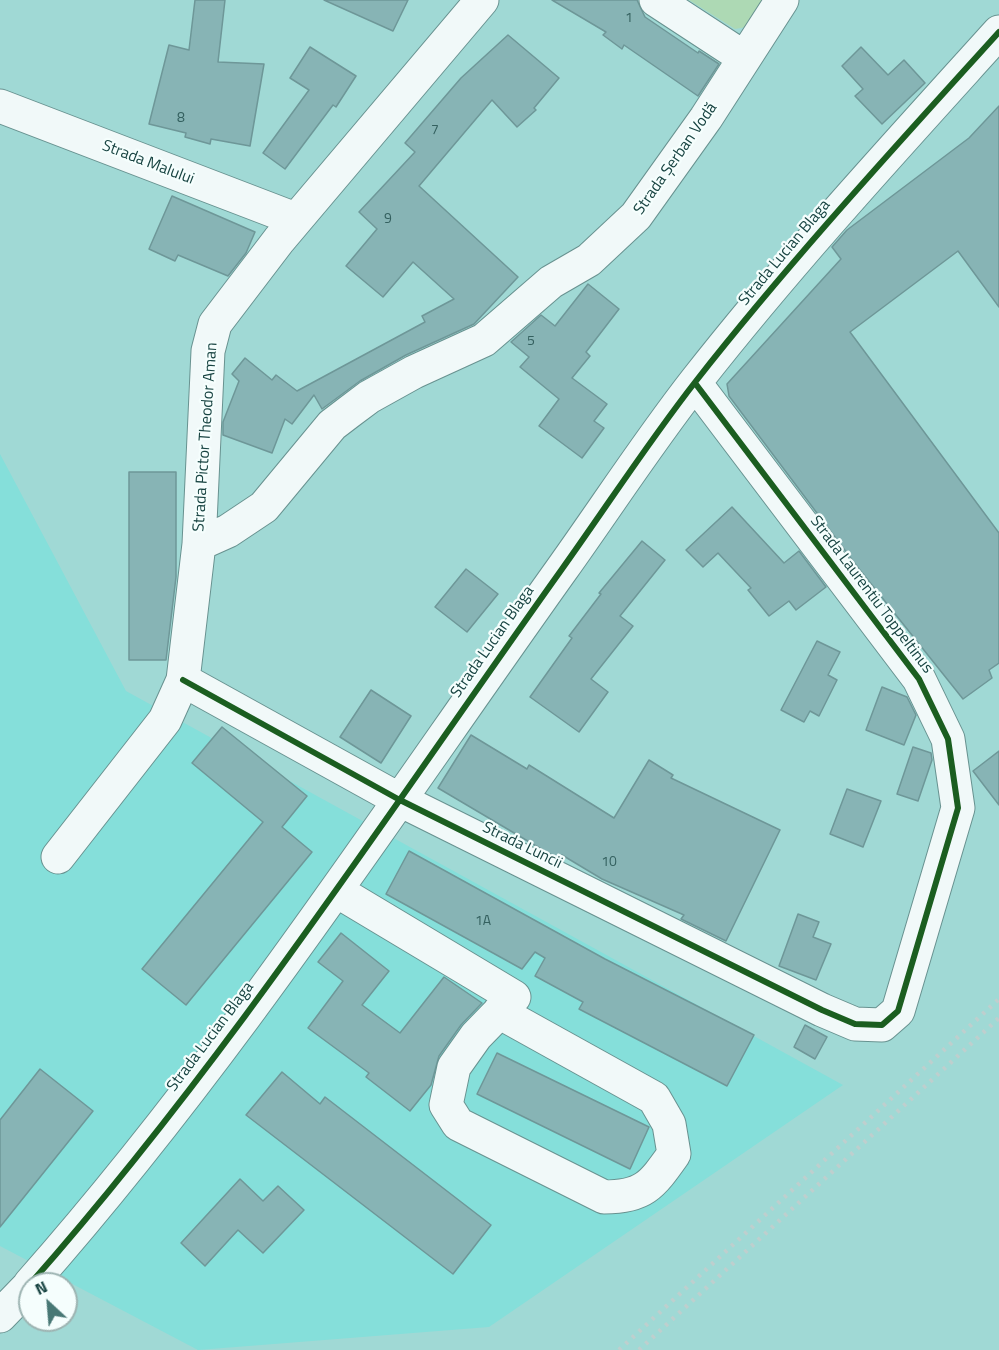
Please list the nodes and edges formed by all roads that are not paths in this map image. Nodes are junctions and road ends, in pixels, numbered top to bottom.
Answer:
1 (482, 0) edge
2 (656, 0) edge
3 (782, 0) edge
4 (999, 32) edge
5 (743, 57) junction
6 (0, 106) edge
7 (295, 219) junction
8 (695, 383) junction
9 (199, 544) junction
10 (183, 680) junction
11 (398, 799) junction
12 (58, 857) dead end
13 (337, 891) junction
14 (499, 1012) junction
15 (855, 1024) joint
16 (40, 1272) edge

1 - 7 street, Strada Pictor Theodor Aman
2 - 5 street
3 - 5 street, Strada Șerban Vodă
4 - 8 street, Strada Lucian Blaga
5 - 9 street, Strada Șerban Vodă
6 - 7 street, Strada Malului
7 - 9 street, Strada Pictor Theodor Aman
8 - 11 street, Strada Lucian Blaga
8 - 15 street, Strada Laurentiu Toppeltinus
9 - 10 street, Strada Pictor Theodor Aman
10 - 11 street, Strada Luncii
10 - 12 street, Strada Pictor Theodor Aman
11 - 13 street, Strada Lucian Blaga
11 - 15 street, Strada Luncii
13 - 14 street
13 - 16 street, Strada Lucian Blaga
14 - 14 street

